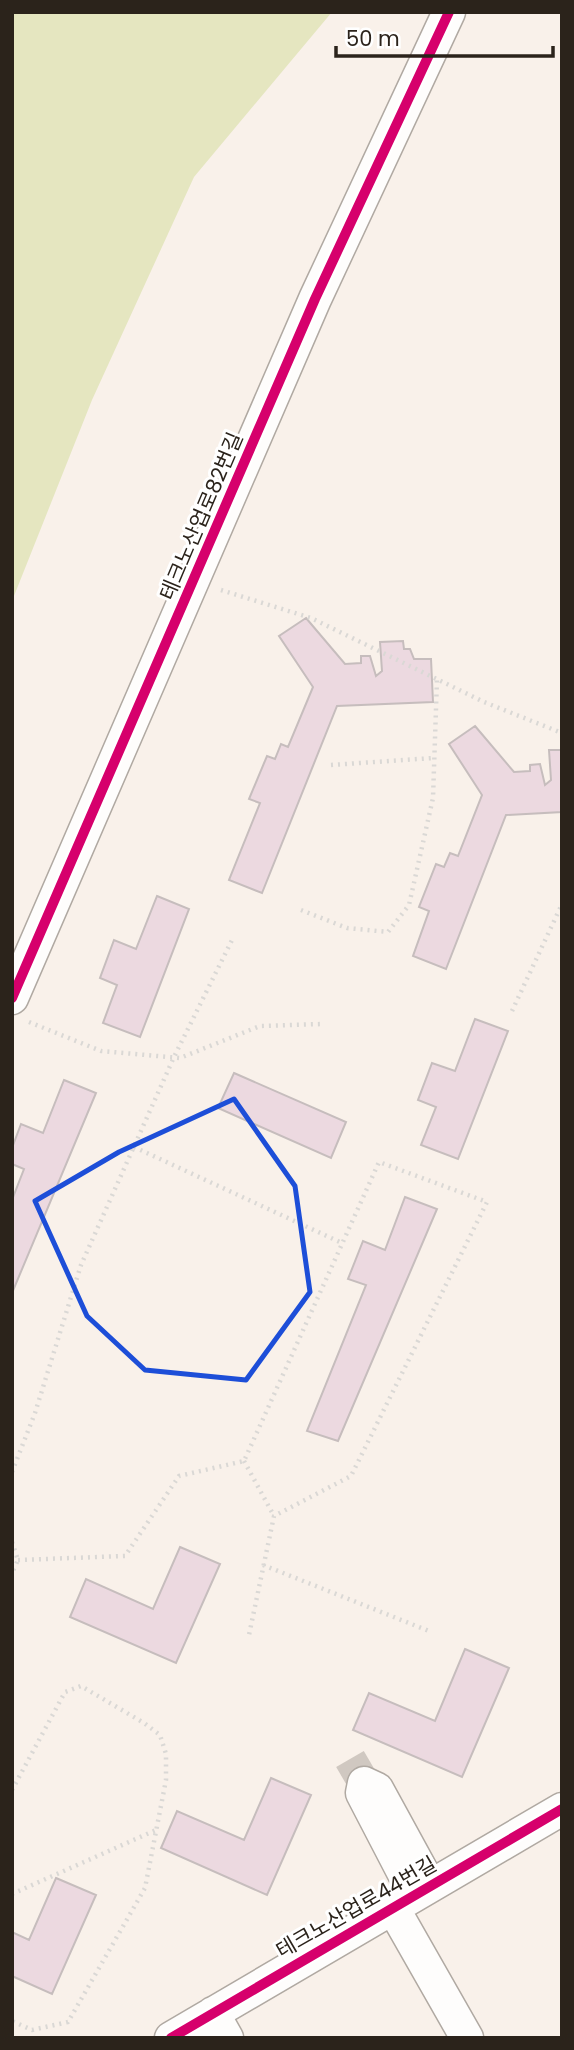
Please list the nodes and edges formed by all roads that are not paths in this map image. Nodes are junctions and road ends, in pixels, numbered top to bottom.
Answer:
1 (449, 12) edge
2 (16, 1009) edge
3 (562, 1809) edge
4 (413, 1896) junction
5 (220, 2025) edge
6 (171, 2038) edge
7 (467, 2038) edge

1 - 2 street, 테크노산업로82번길
3 - 4 street, 테크노산업로44번길
4 - 5 street, 테크노산업로44번길
4 - 7 street, 테크노산업로44번길
5 - 6 street, 테크노산업로44번길

